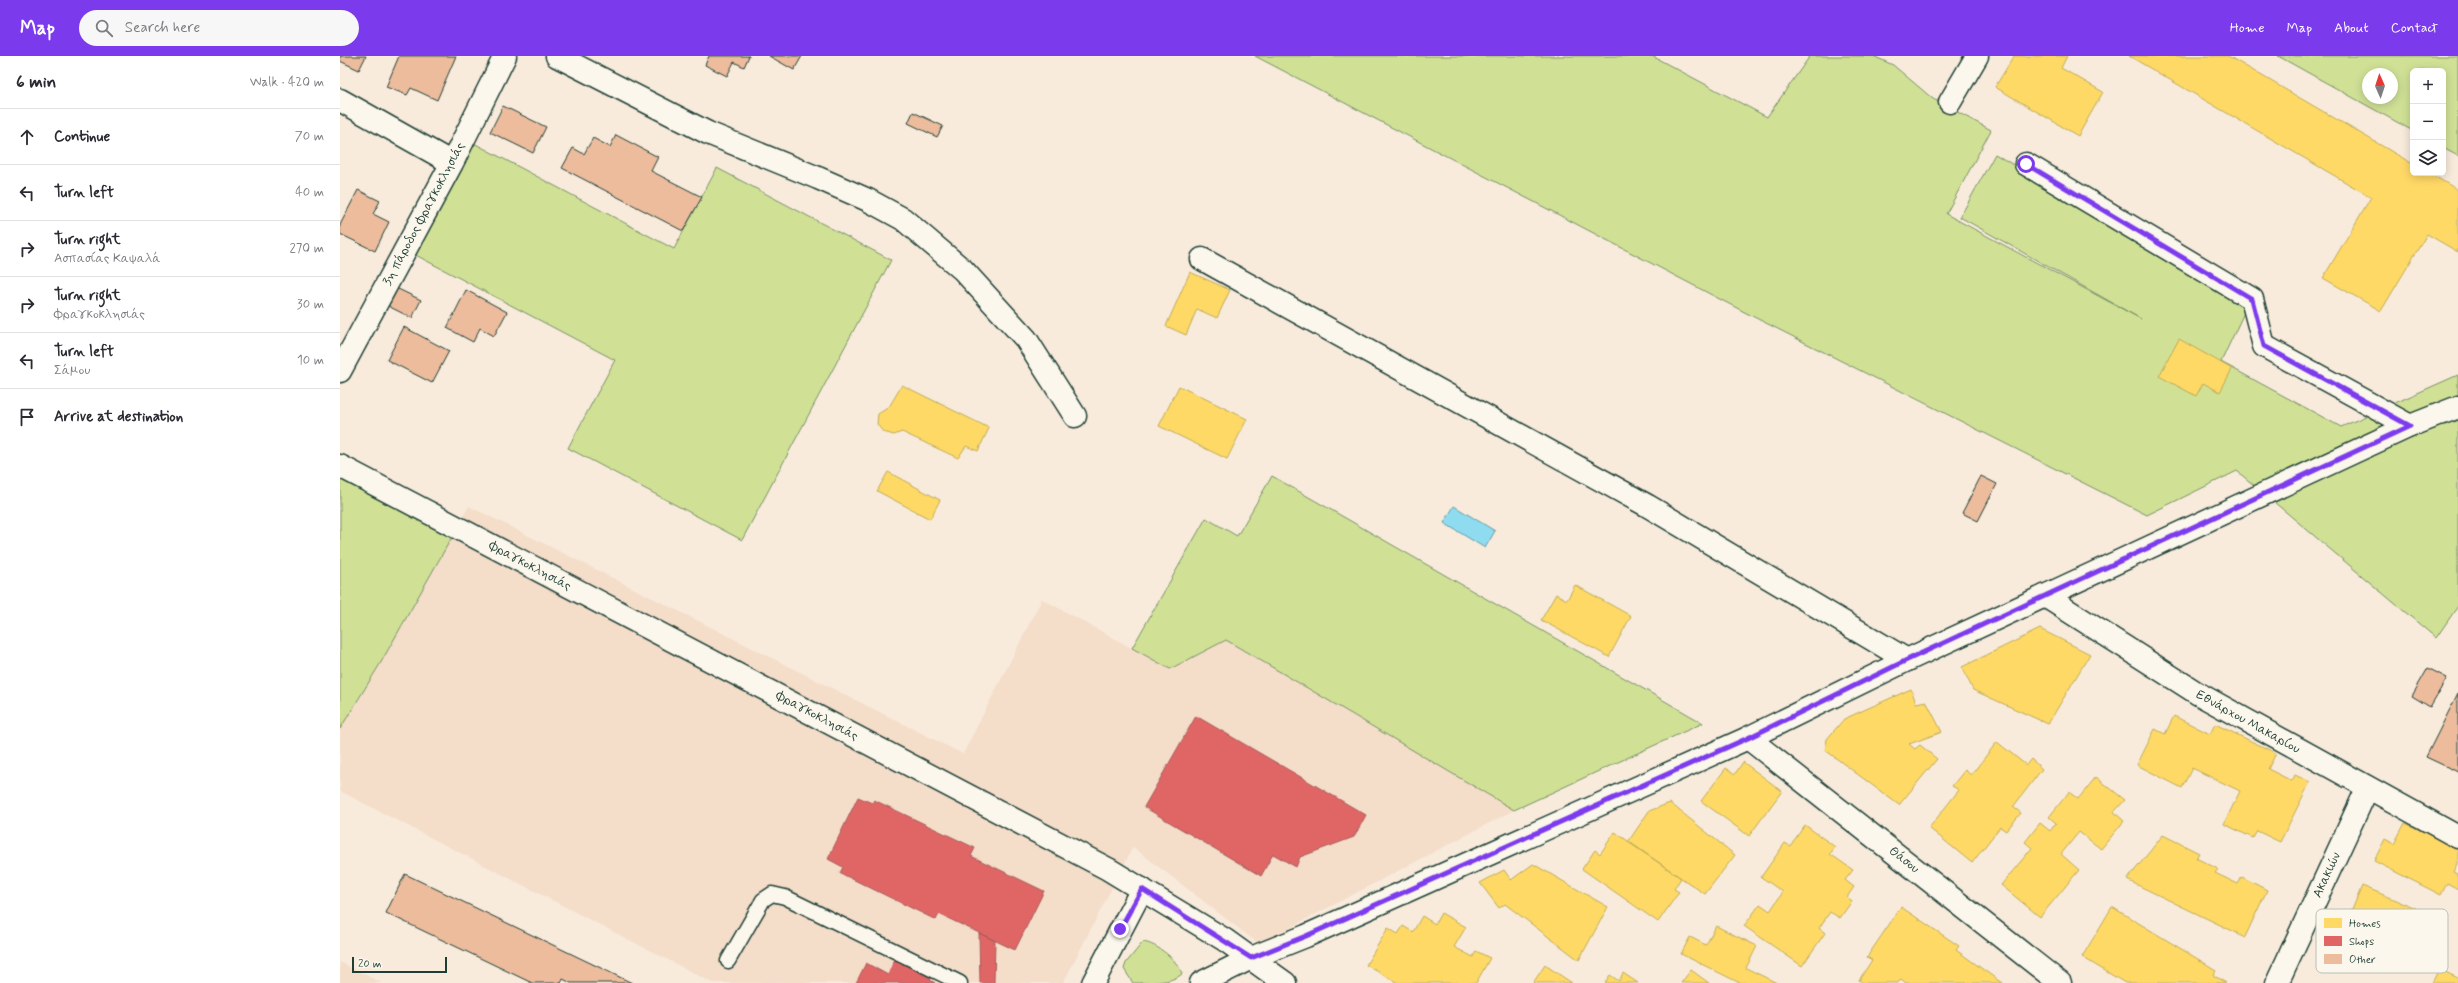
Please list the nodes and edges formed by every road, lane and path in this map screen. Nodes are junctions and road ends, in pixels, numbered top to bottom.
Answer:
1 (505, 56) edge
2 (557, 56) edge
3 (1977, 56) edge
4 (340, 100) edge
5 (1950, 102) dead end
6 (452, 162) junction
7 (2026, 164) dead end
8 (1202, 259) dead end
9 (340, 371) edge
10 (2453, 414) edge
11 (1075, 416) dead end
12 (2410, 426) junction
13 (340, 466) edge
14 (2044, 596) junction
15 (1907, 660) junction
16 (1748, 738) junction
17 (2367, 789) junction
18 (2458, 837) edge
19 (1142, 889) junction
20 (1251, 958) junction
21 (728, 961) dead end
22 (960, 983) edge
23 (1093, 983) edge
24 (1201, 983) edge
25 (1285, 983) edge
26 (2060, 983) edge
27 (2277, 983) edge

1 - 6 street, 3η πάροδος Φραγκοκλησιάς
2 - 11 street
3 - 5 street
4 - 6 street
6 - 9 street, 3η πάροδος Φραγκοκλησιάς
7 - 12 street
8 - 15 street
10 - 12 street
12 - 14 street
13 - 19 street, Φραγκοκλησιάς
14 - 15 street
14 - 17 street, Εθνάρχου Μακαρίου
15 - 16 street
16 - 20 street
16 - 26 street, Θάσου
17 - 18 street, Εθνάρχου Μακαρίου
17 - 27 street, Ακακιών
19 - 20 street, Φραγκοκλησιάς
19 - 23 street
20 - 24 street
20 - 25 street, Φραγκοκλησιάς
21 - 22 lane

